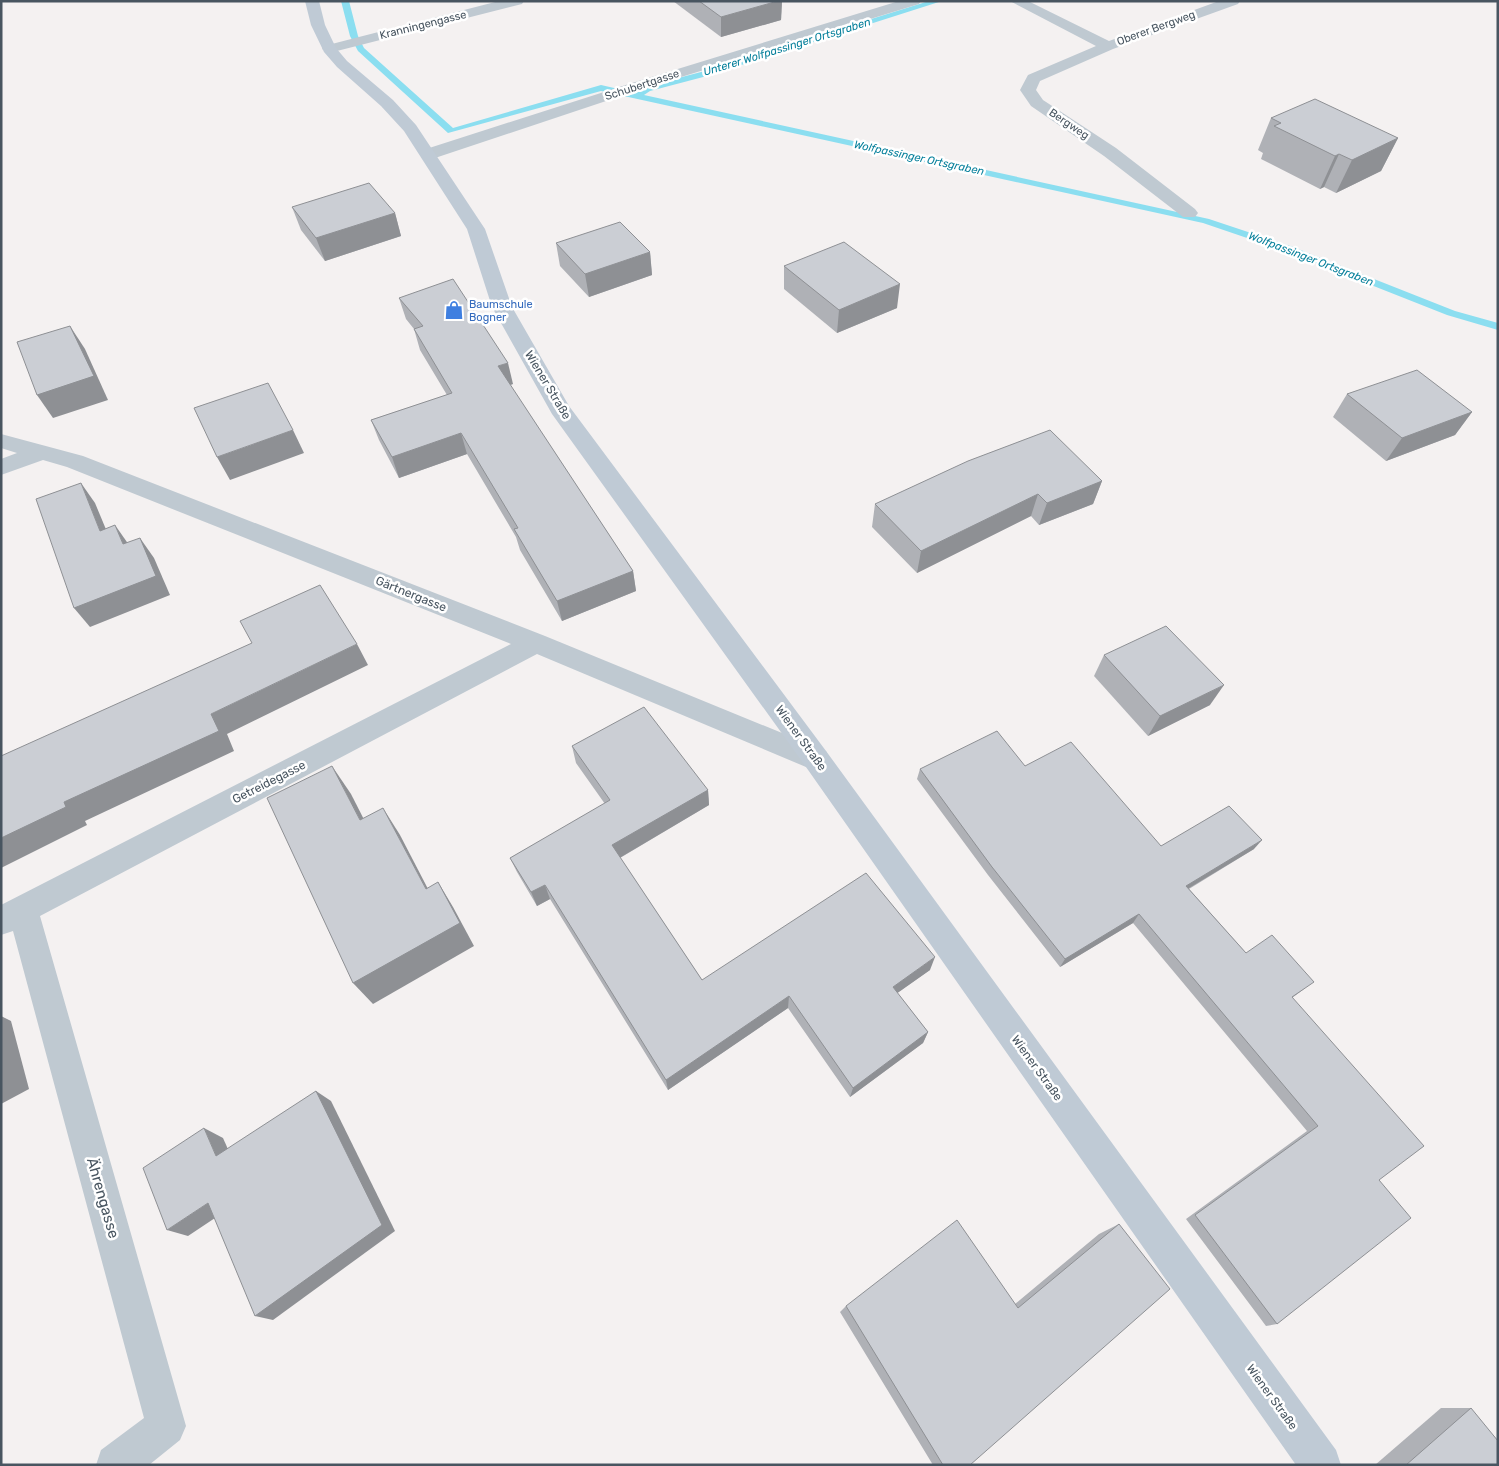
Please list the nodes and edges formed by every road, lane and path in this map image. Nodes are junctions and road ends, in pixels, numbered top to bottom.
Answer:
1 (312, 1) edge
2 (517, 1) edge
3 (914, 1) edge
4 (1017, 1) edge
5 (1233, 1) edge
6 (1108, 46) junction
7 (329, 49) junction
8 (429, 154) junction
9 (1189, 213) dead end
10 (1, 441) edge
11 (41, 452) junction
12 (1, 467) edge
13 (536, 644) junction
14 (816, 759) junction
15 (12, 915) edge
16 (116, 1465) edge
17 (1321, 1465) edge

1 - 7 main road, Wiener Straße
2 - 7 street, Kranningengasse
3 - 8 street, Schubertgasse
4 - 6 street
5 - 6 street, Oberer Bergweg
6 - 9 street, Bergweg
7 - 8 main road, Wiener Straße
8 - 14 main road, Wiener Straße
10 - 11 street, Gärtnergasse
11 - 12 street
11 - 13 street, Gärtnergasse
13 - 14 street, Gärtnergasse
13 - 15 street, Getreidegasse
14 - 17 main road, Wiener Straße
15 - 16 street, Ährengasse

